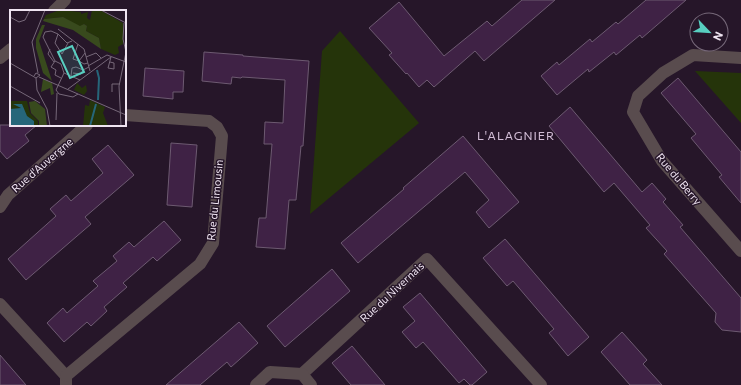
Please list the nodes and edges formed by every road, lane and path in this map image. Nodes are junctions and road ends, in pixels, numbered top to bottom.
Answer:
1 (65, 0) edge
2 (55, 10) edge
3 (10, 50) edge
4 (0, 58) edge
5 (741, 58) edge
6 (126, 115) edge
7 (86, 126) edge
8 (0, 207) edge
9 (741, 251) edge
10 (0, 304) edge
11 (302, 374) junction
12 (66, 381) edge
13 (256, 385) edge
14 (311, 385) edge
15 (541, 385) edge

1 - 2 street
3 - 4 street
5 - 9 street, Rue du Berry
6 - 12 street, Rue du Limousin
7 - 8 street, Rue d'Auvergne
10 - 12 street
11 - 13 street
11 - 14 street
11 - 15 street, Rue du Nivernais

